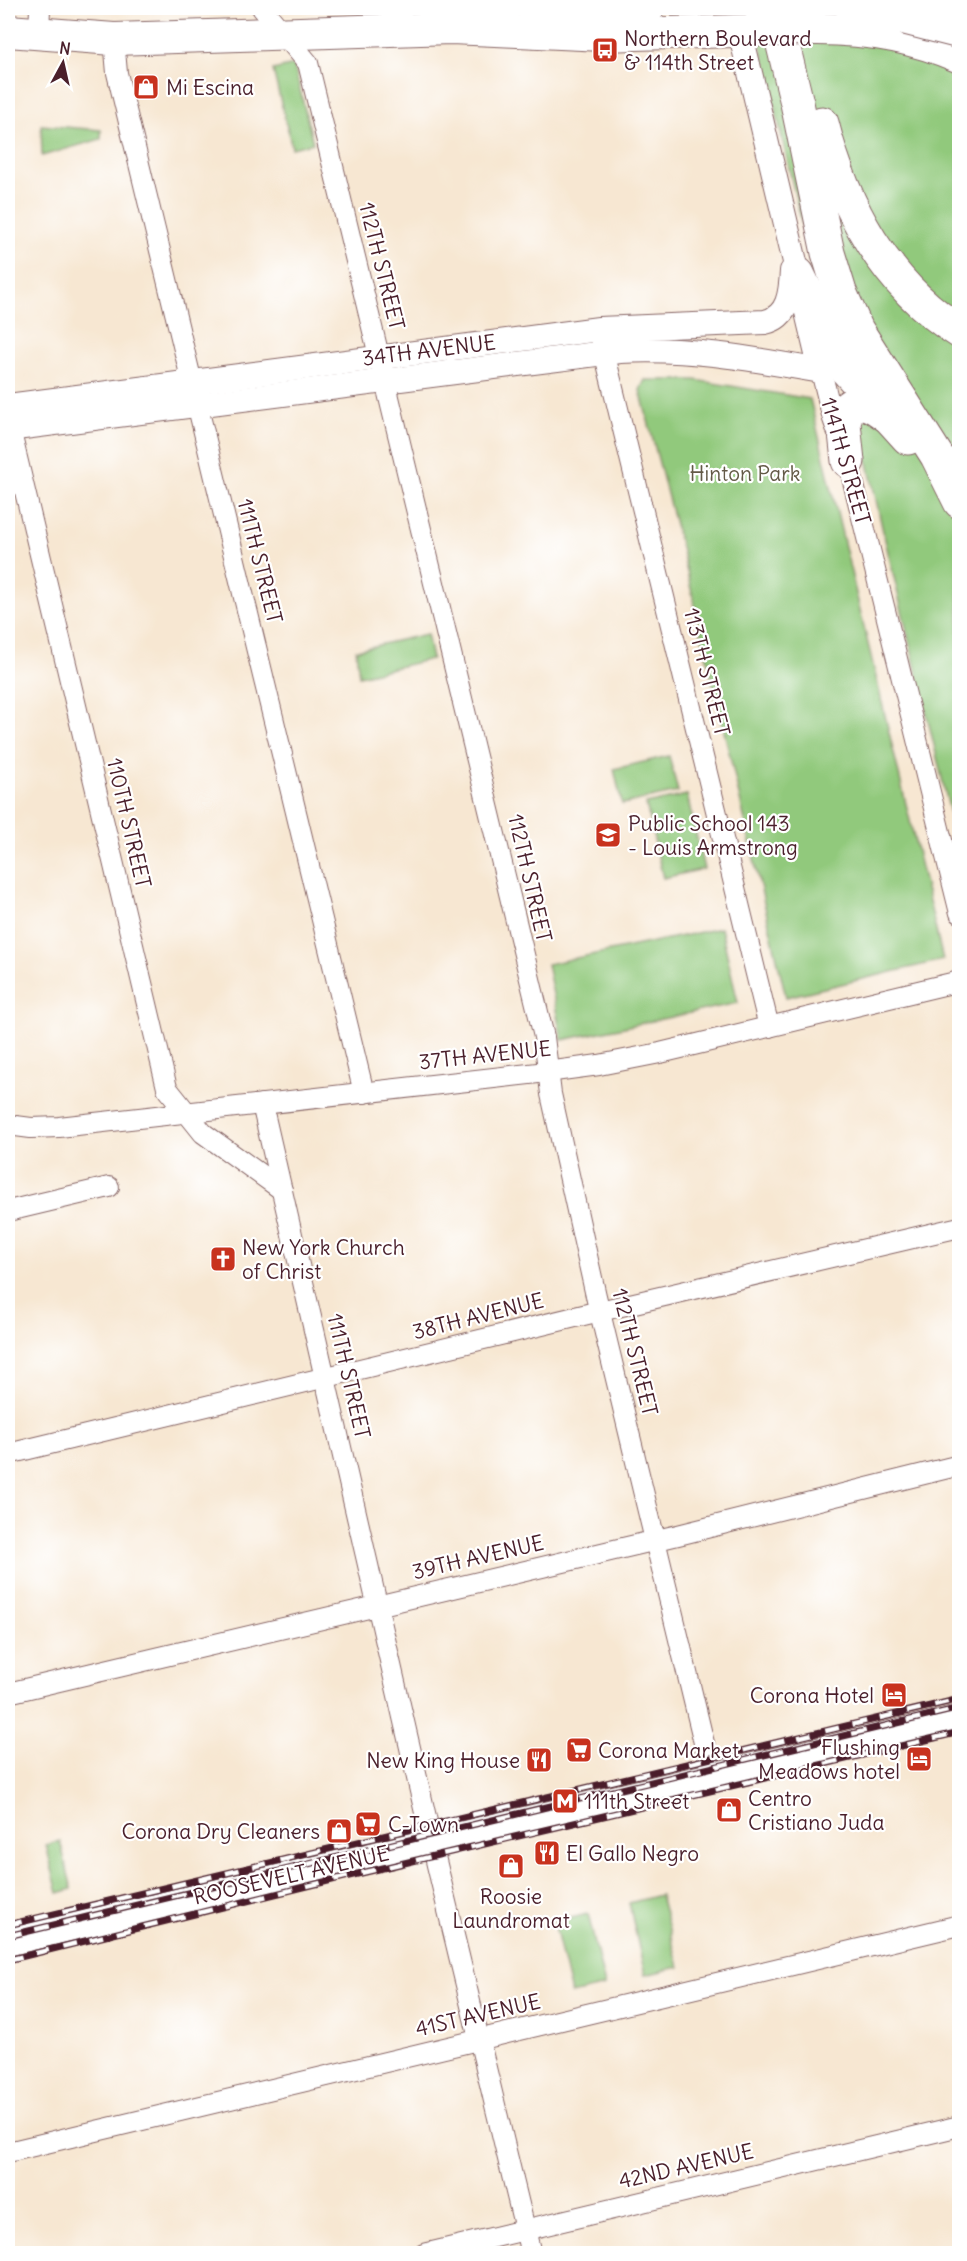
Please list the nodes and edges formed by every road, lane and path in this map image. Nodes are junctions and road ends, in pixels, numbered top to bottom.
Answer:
1 (262, 8) edge
2 (648, 8) edge
3 (852, 8) edge
4 (942, 8) edge
5 (452, 18) edge
6 (802, 18) edge
7 (754, 19) edge
8 (39, 20) edge
9 (904, 27) junction
10 (8, 31) edge
11 (960, 32) edge
12 (282, 34) junction
13 (114, 39) junction
14 (960, 51) edge
15 (960, 57) edge
16 (797, 103) junction
17 (794, 260) junction
18 (599, 329) junction
19 (960, 332) edge
20 (960, 337) edge
21 (605, 353) junction
22 (379, 356) junction
23 (821, 371) junction
24 (192, 381) junction
25 (385, 382) junction
26 (861, 388) junction
27 (198, 406) junction
28 (886, 416) junction
29 (8, 421) edge
30 (848, 461) junction
31 (960, 504) edge
32 (960, 913) edge
33 (960, 981) edge
34 (769, 1027) junction
35 (547, 1072) junction
36 (364, 1093) junction
37 (262, 1104) junction
38 (187, 1113) junction
39 (8, 1125) edge
40 (109, 1187) dead end
41 (282, 1190) junction
42 (8, 1211) edge
43 (960, 1227) edge
44 (600, 1311) junction
45 (325, 1378) junction
46 (8, 1454) edge
47 (960, 1465) edge
48 (656, 1540) junction
49 (377, 1606) junction
50 (8, 1693) edge
51 (960, 1718) edge
52 (712, 1776) junction
53 (431, 1842) junction
54 (960, 1925) edge
55 (8, 1942) edge
56 (479, 2039) junction
57 (960, 2126) edge
58 (8, 2152) edge
59 (525, 2230) junction
60 (424, 2253) edge
61 (531, 2253) edge

1 - 12 street, 112TH STREET
2 - 5 main road
3 - 9 highway
4 - 14 highway
5 - 7 main road
5 - 12 main road
6 - 7 main road, bridge
6 - 9 main road
6 - 19 highway
7 - 16 highway
7 - 17 street, 114TH STREET
8 - 10 main road
8 - 13 main road
9 - 11 highway, bridge
9 - 15 main road
12 - 13 main road
12 - 22 street, 112TH STREET
13 - 24 street, 111TH STREET
16 - 20 highway
16 - 31 highway
17 - 18 street, 34TH AVENUE
17 - 23 street, 114TH STREET
17 - 26 highway
18 - 21 street, 113TH STREET
18 - 22 street, 34TH AVENUE
21 - 23 street, 34TH AVENUE
21 - 25 street, 34TH AVENUE
21 - 34 street, 113TH STREET
22 - 24 street, 34TH AVENUE
22 - 25 street, 112TH STREET
23 - 26 highway
23 - 30 street, 114TH STREET
24 - 27 street, 111TH STREET
24 - 29 street, 34TH AVENUE
25 - 27 street, 34TH AVENUE
25 - 35 street, 112TH STREET
26 - 28 highway
27 - 29 street, 34TH AVENUE
27 - 36 street, 111TH STREET
28 - 30 highway
28 - 31 highway
29 - 38 street, 110TH STREET
30 - 32 street, 114TH STREET
33 - 34 street, 37TH AVENUE
34 - 35 street, 37TH AVENUE
35 - 36 street, 37TH AVENUE
35 - 44 street, 112TH STREET
36 - 37 street, 37TH AVENUE
37 - 38 street, 37TH AVENUE
37 - 41 street, 111TH STREET
38 - 39 street, 37TH AVENUE
38 - 41 street, 110TH STREET
40 - 42 street
41 - 45 street, 111TH STREET
43 - 44 street, 38TH AVENUE
44 - 45 street, 38TH AVENUE
44 - 48 street, 112TH STREET
45 - 46 street, 38TH AVENUE
45 - 49 street, 111TH STREET
47 - 48 street, 39TH AVENUE
48 - 49 street, 39TH AVENUE
48 - 52 street, 112TH STREET
49 - 50 street, 39TH AVENUE
49 - 53 street, 111TH STREET
51 - 52 main road, ROOSEVELT AVENUE
52 - 53 main road, ROOSEVELT AVENUE
53 - 55 main road, ROOSEVELT AVENUE
53 - 56 street, 111TH STREET
54 - 56 street, 41ST AVENUE
56 - 58 street, 41ST AVENUE
56 - 59 street, 111TH STREET
57 - 59 street, 42ND AVENUE
59 - 60 street, 42ND AVENUE
59 - 61 street, 111TH STREET

